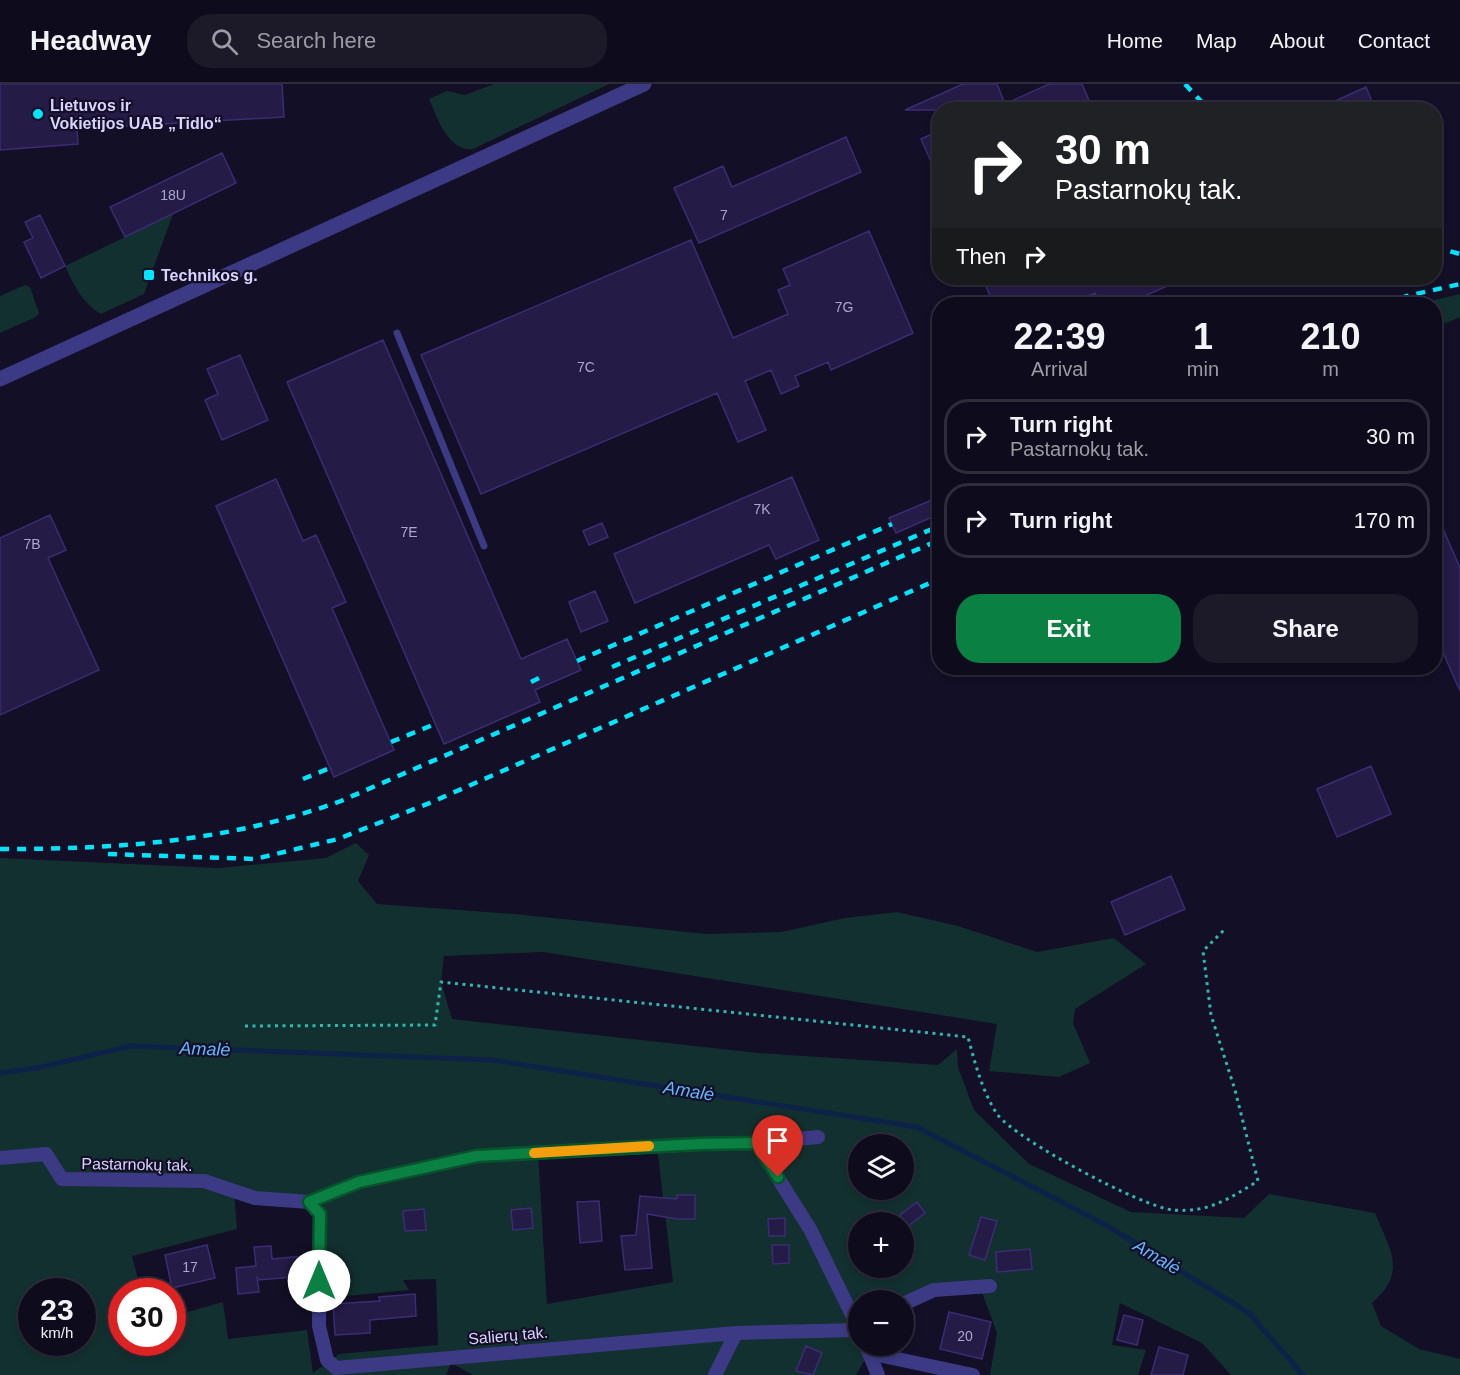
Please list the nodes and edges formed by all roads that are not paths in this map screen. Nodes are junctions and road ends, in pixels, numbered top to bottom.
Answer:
1 (644, 84) edge
2 (397, 333) dead end
3 (0, 379) edge
4 (484, 546) dead end
5 (818, 1137) dead end
6 (756, 1143) junction
7 (0, 1158) edge
8 (309, 1202) junction
9 (990, 1286) dead end
10 (914, 1299) edge
11 (848, 1308) edge
12 (848, 1329) edge
13 (736, 1333) junction
14 (871, 1356) edge
15 (897, 1356) edge
16 (715, 1375) edge
17 (878, 1375) edge
18 (974, 1375) edge

1 - 3 street
2 - 4 lane
5 - 6 street, Pastarnokų tak.
6 - 8 street, Pastarnokų tak.
6 - 11 street
7 - 8 street, Pastarnokų tak.
8 - 13 street, Salierų tak.
9 - 10 street
12 - 13 street, Salierų tak.
13 - 16 street
14 - 17 street
15 - 18 street

